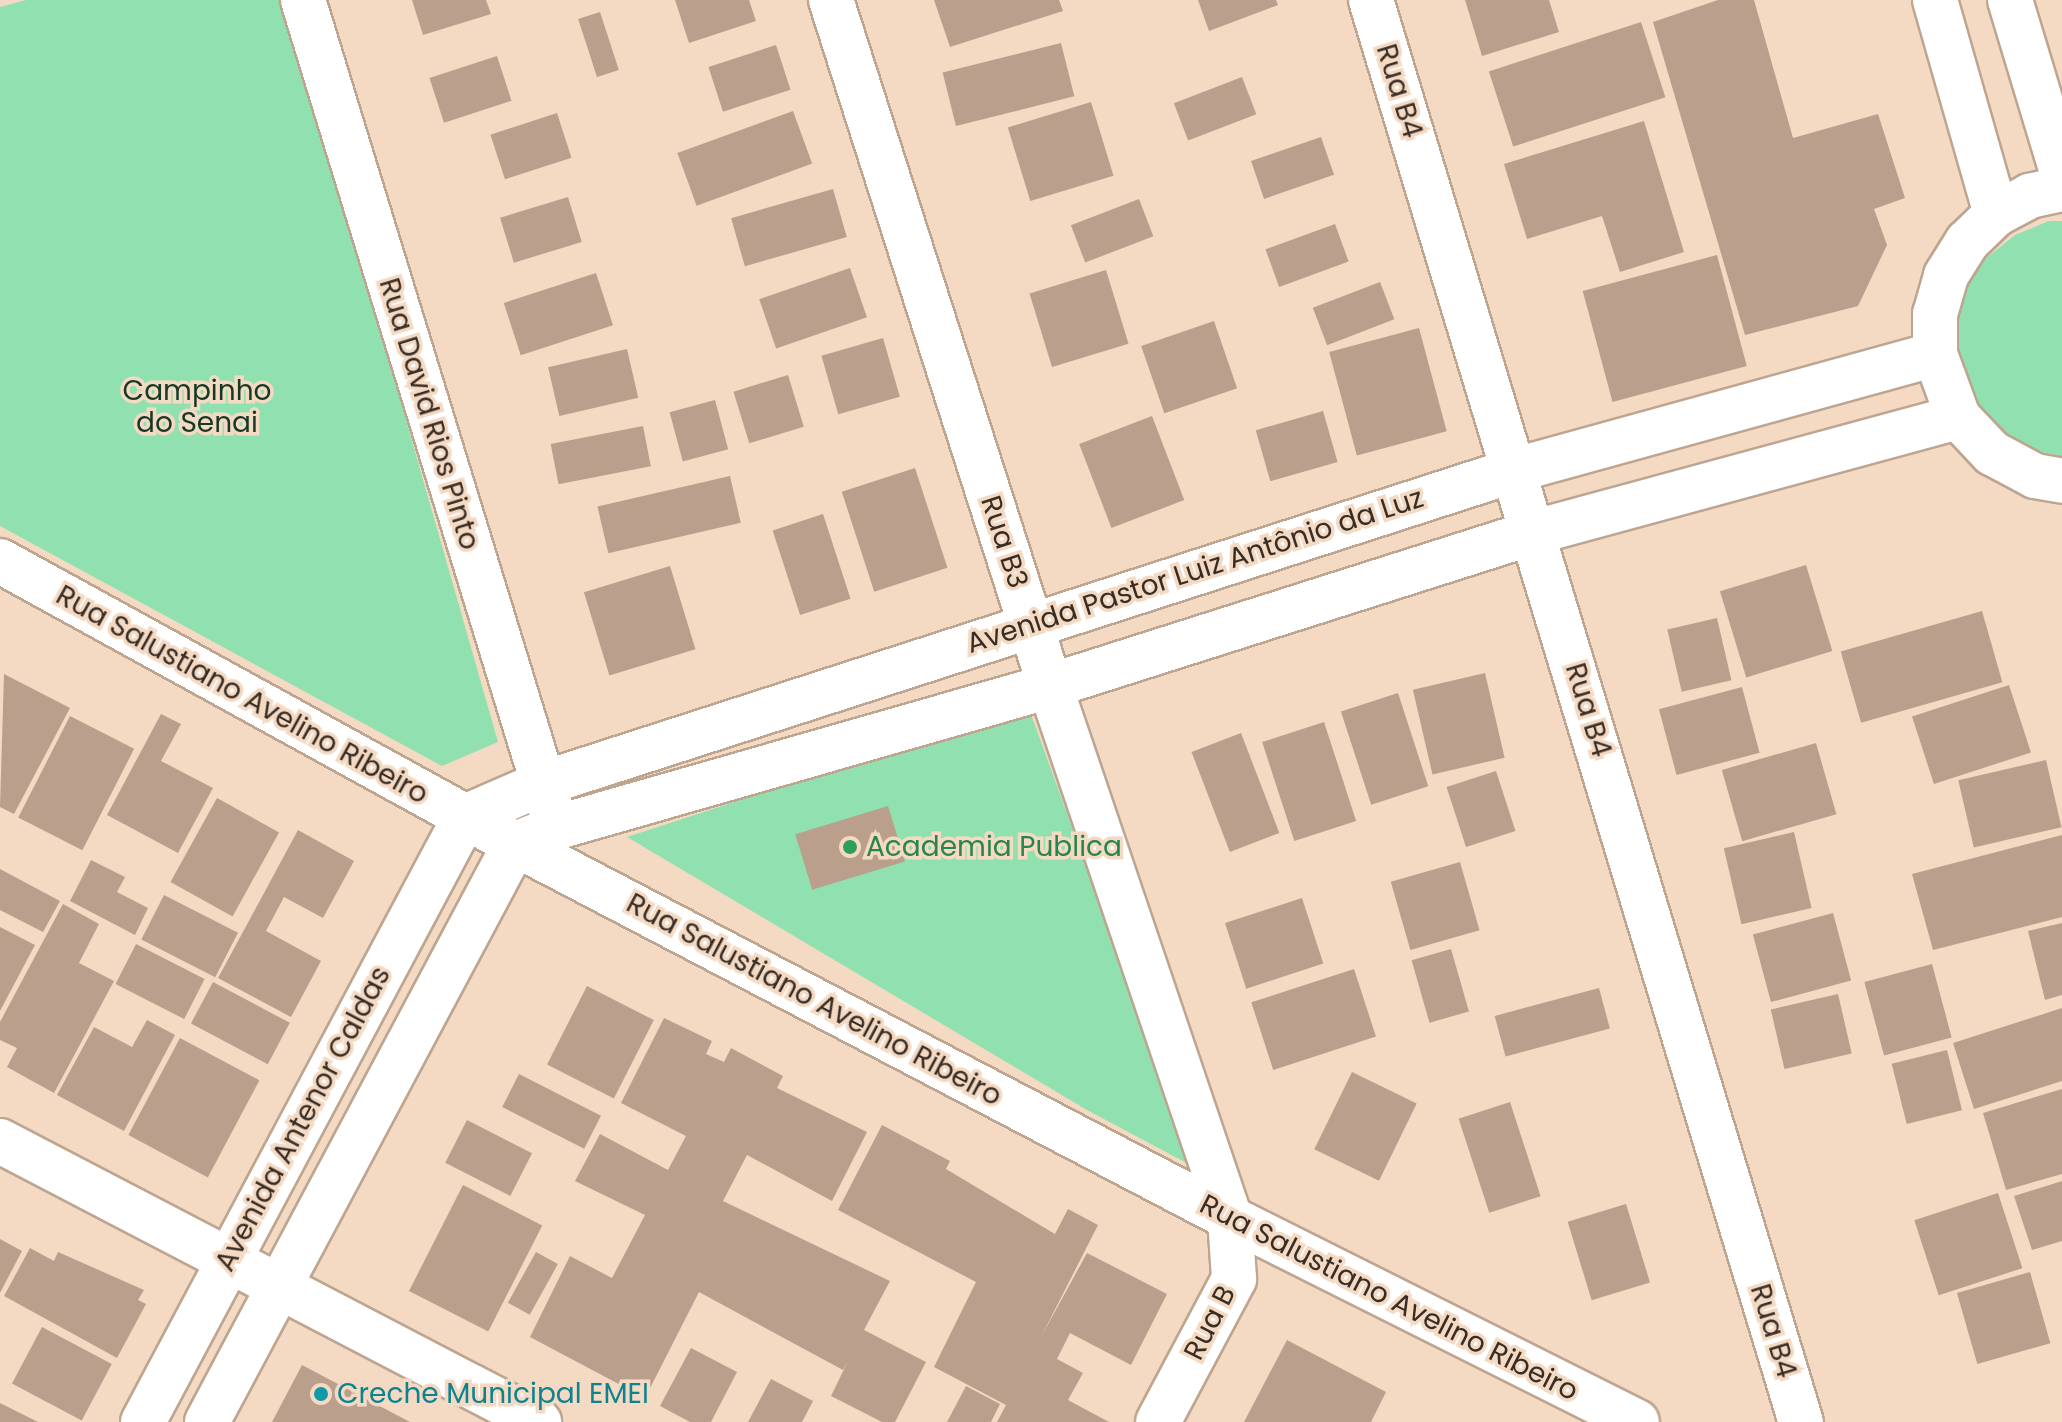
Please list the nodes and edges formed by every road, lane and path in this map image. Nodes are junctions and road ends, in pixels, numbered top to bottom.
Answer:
1 (303, 0) edge
2 (831, 0) edge
3 (1371, 0) edge
4 (1935, 0) edge
5 (2010, 0) edge
6 (2062, 172) edge
7 (2062, 189) edge
8 (1996, 214) junction
9 (1935, 354) junction
10 (1958, 417) junction
11 (1515, 470) junction
12 (2062, 481) edge
13 (1535, 532) junction
14 (0, 561) edge
15 (1030, 623) junction
16 (1050, 686) junction
17 (541, 784) junction
18 (465, 817) junction
19 (558, 827) junction
20 (515, 844) junction
21 (0, 1141) edge
22 (1230, 1218) junction
23 (226, 1261) junction
24 (276, 1286) junction
25 (143, 1422) edge
26 (207, 1422) edge
27 (539, 1422) edge
28 (1158, 1422) edge
29 (1637, 1422) edge
30 (1801, 1422) edge

1 - 17 street, Rua David Rios Pinto
2 - 15 street, Rua B3
3 - 11 street, Rua B4
4 - 8 street
5 - 6 street
7 - 8 street
8 - 9 street
9 - 10 street
9 - 11 street, Avenida Pastor Luiz Antônio da Luz
10 - 12 street
10 - 13 street
11 - 13 street, Rua B4
11 - 15 street, Avenida Pastor Luiz Antônio da Luz
13 - 16 street
13 - 30 street, Rua B4
14 - 18 street, Rua Salustiano Avelino Ribeiro
15 - 16 street, Rua B3
15 - 17 street, Avenida Pastor Luiz Antônio da Luz
16 - 19 street
16 - 22 street, Rua B3
17 - 18 street, Avenida Pastor Luiz Antônio da Luz
17 - 19 street, Rua David Rios Pinto
18 - 20 street, Rua Salustiano Avelino Ribeiro
18 - 23 street, Avenida Antenor Caldas
19 - 20 street
20 - 22 street, Rua Salustiano Avelino Ribeiro
20 - 24 street, Avenida Antenor Caldas
21 - 23 street
22 - 28 street, Rua B
22 - 29 street, Rua Salustiano Avelino Ribeiro
23 - 24 street
23 - 25 street, Avenida Antenor Caldas
24 - 26 street, Avenida Antenor Caldas
24 - 27 street

